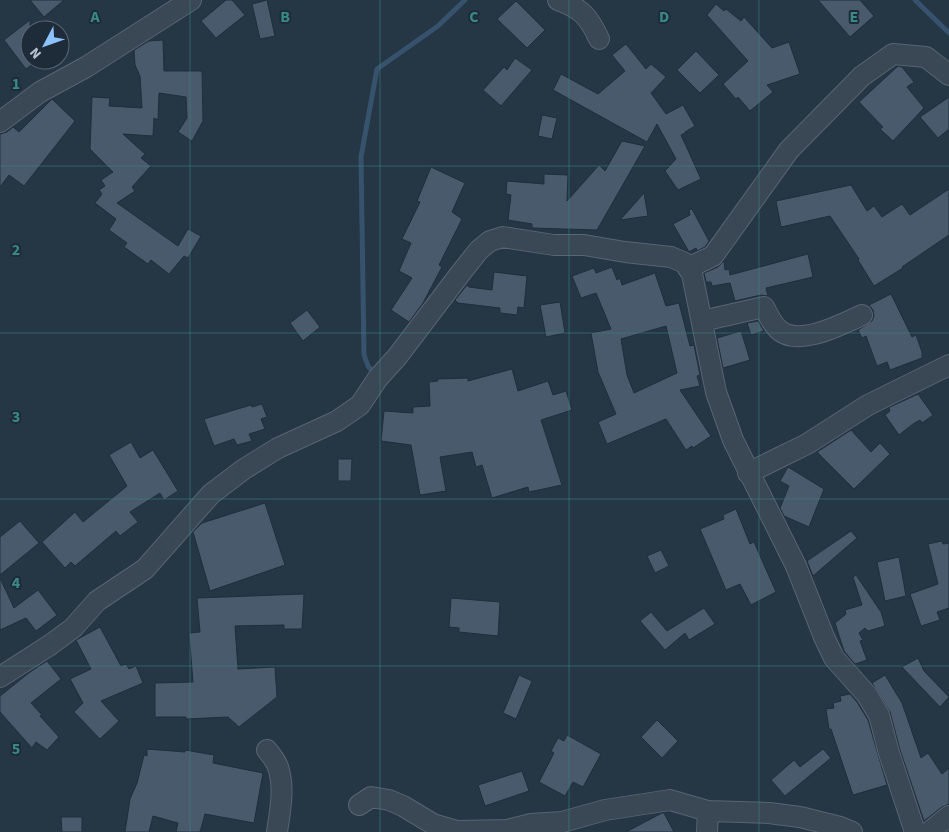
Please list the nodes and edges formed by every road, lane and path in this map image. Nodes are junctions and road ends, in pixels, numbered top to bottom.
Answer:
1 (191, 0) edge
2 (558, 0) edge
3 (599, 38) dead end
4 (949, 75) edge
5 (0, 122) edge
6 (688, 268) junction
7 (862, 314) dead end
8 (702, 321) junction
9 (949, 365) edge
10 (748, 473) junction
11 (0, 677) edge
12 (268, 750) dead end
13 (358, 804) dead end
14 (708, 811) junction
15 (949, 816) edge
16 (563, 827) edge
17 (277, 832) edge
18 (707, 832) edge
19 (852, 832) edge
20 (915, 832) edge
21 (929, 832) edge

1 - 5 street
2 - 3 street
4 - 6 street
6 - 8 street
6 - 11 street
7 - 8 street
8 - 10 street
9 - 10 street
10 - 20 street
12 - 17 street
13 - 16 street
14 - 16 street
14 - 18 street
14 - 19 street
15 - 21 street

